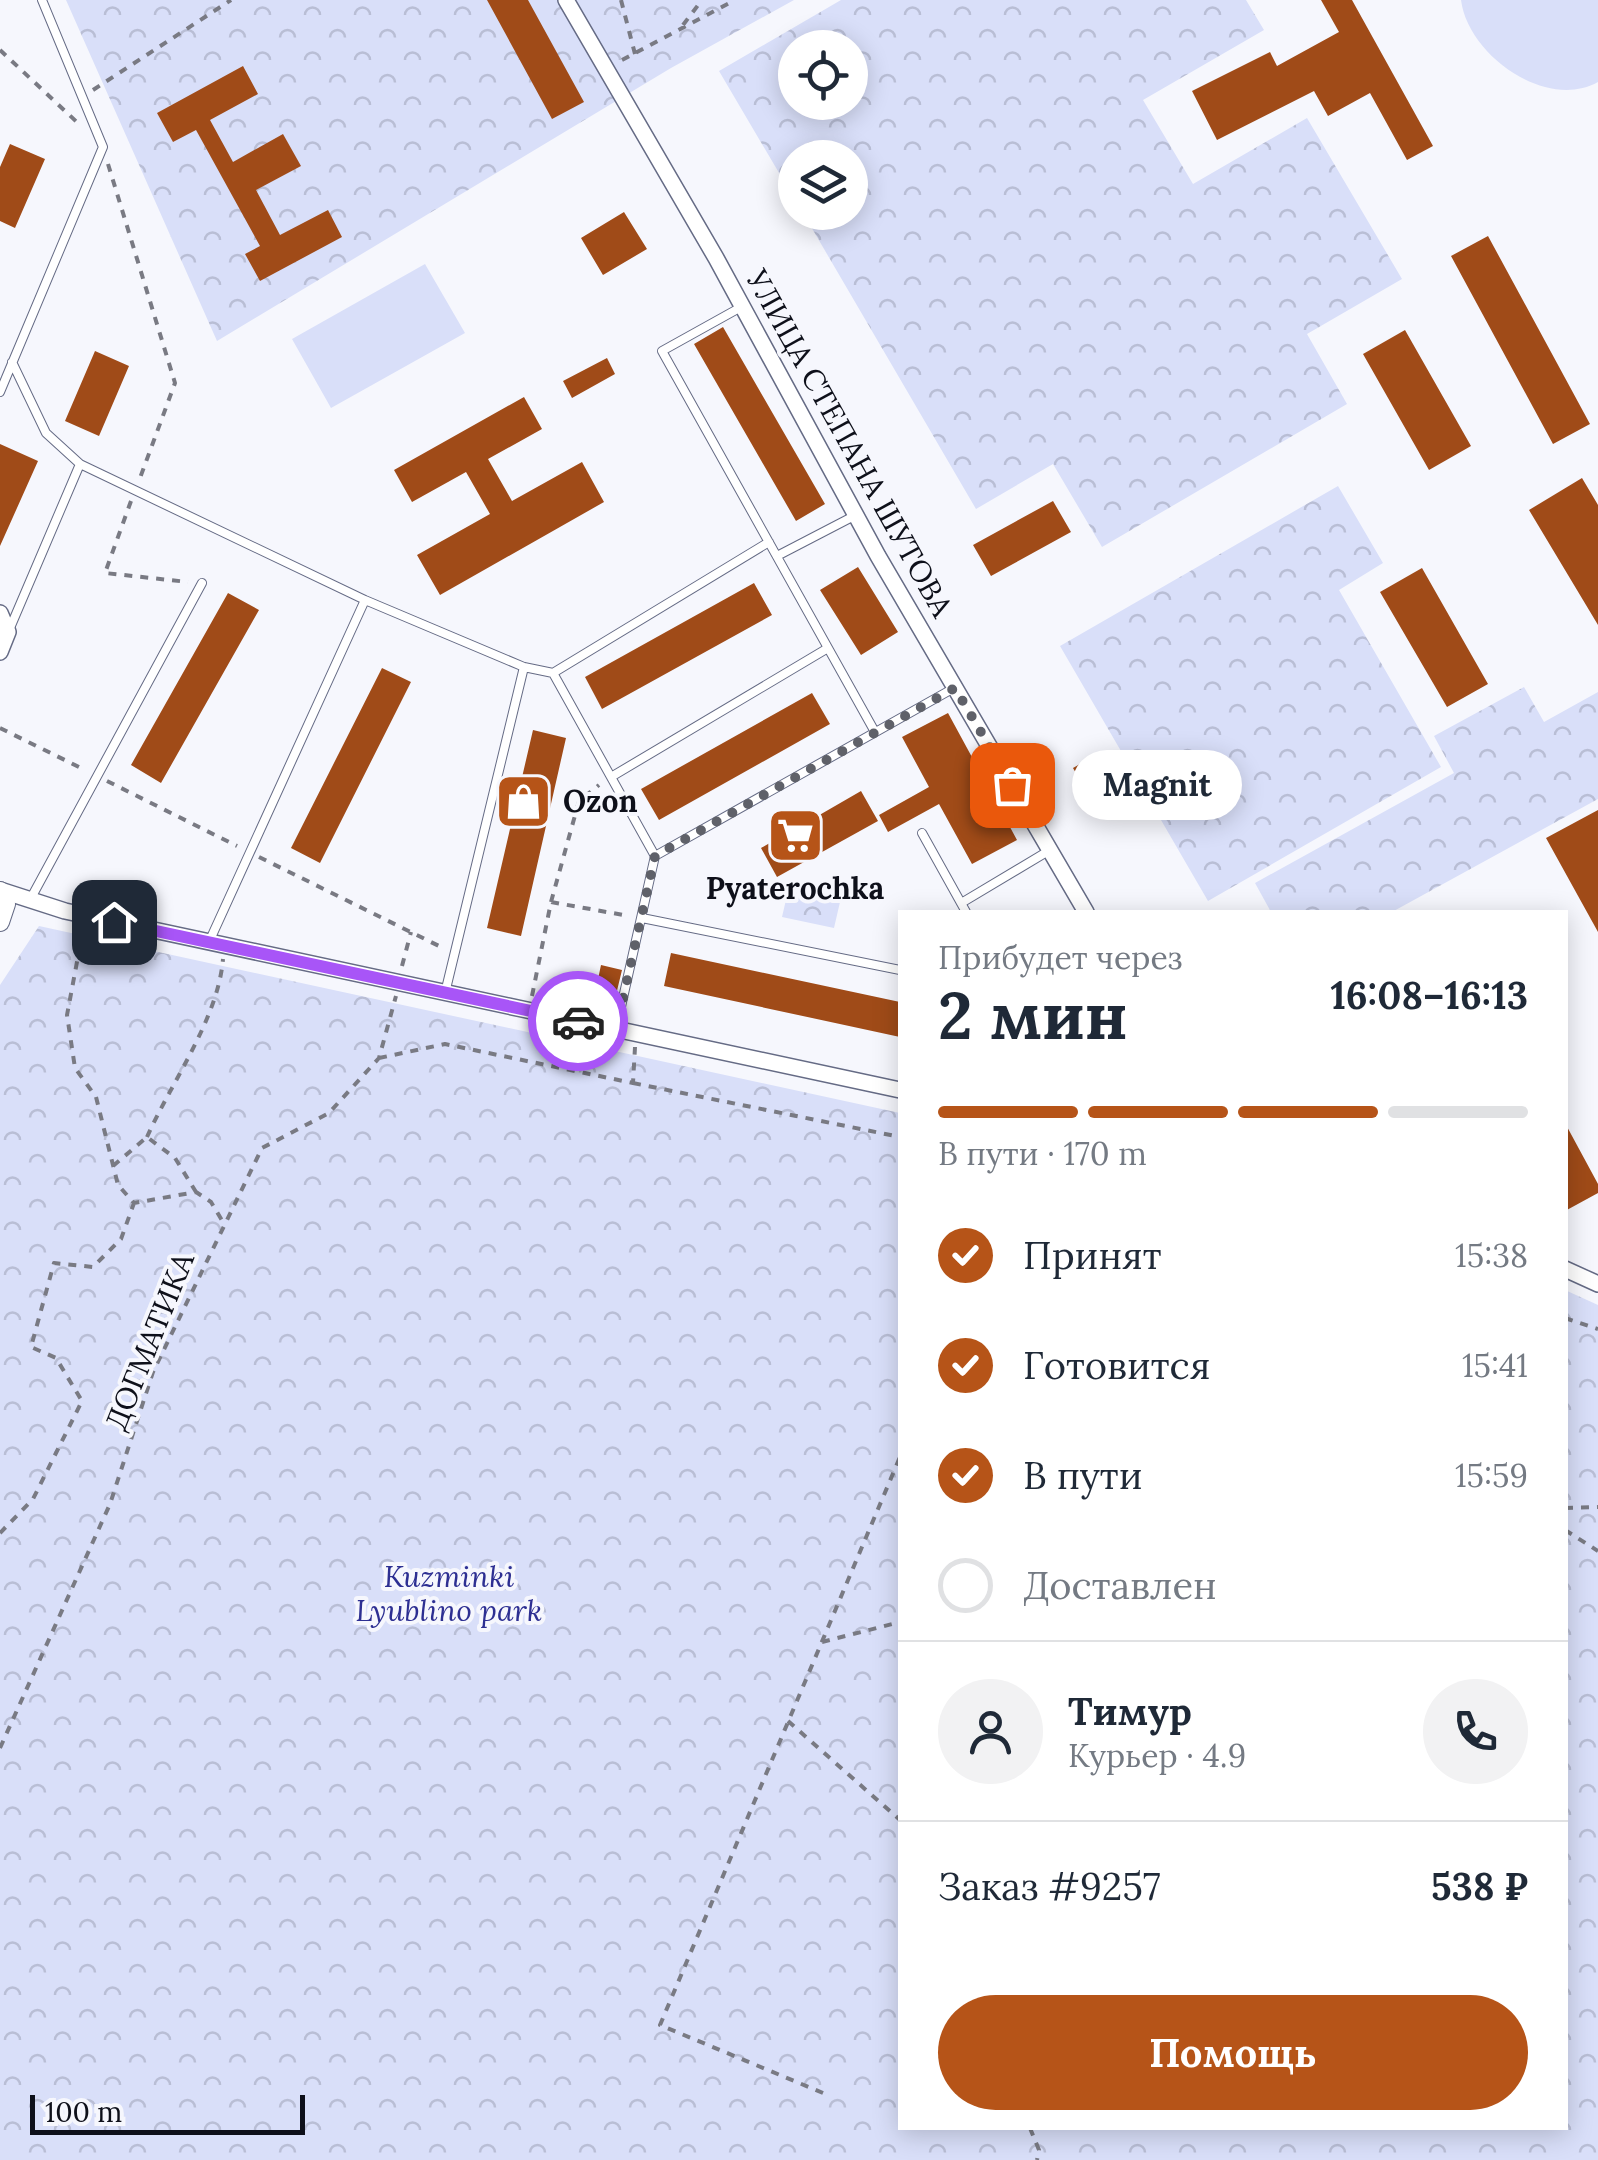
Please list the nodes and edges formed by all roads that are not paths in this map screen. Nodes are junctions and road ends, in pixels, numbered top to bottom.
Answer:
1 (42, 0) edge
2 (566, 0) edge
3 (743, 306) junction
4 (12, 362) junction
5 (0, 392) edge
6 (80, 464) junction
7 (856, 516) junction
8 (769, 542) junction
9 (777, 556) junction
10 (202, 584) road end
11 (365, 600) junction
12 (0, 613) edge
13 (8, 632) junction
14 (828, 648) junction
15 (0, 652) edge
16 (524, 667) junction
17 (553, 673) junction
18 (955, 688) junction
19 (875, 732) junction
20 (611, 777) junction
21 (922, 834) dead end
22 (1050, 850) junction
23 (655, 856) junction
24 (0, 890) edge
25 (963, 902) junction
26 (36, 904) junction
27 (965, 910) edge
28 (1085, 910) edge
29 (642, 918) junction
30 (0, 922) edge
31 (217, 944) junction
32 (898, 970) edge
33 (445, 993) junction
34 (616, 1030) junction
35 (898, 1090) edge
36 (1568, 1270) edge
37 (1598, 1284) edge

1 - 4 lane
2 - 3 street, УЛИЦА СТЕПАНА ШУТОВА
3 - 7 street, УЛИЦА СТЕПАНА ШУТОВА
3 - 8 lane
4 - 5 lane
4 - 6 lane
6 - 11 lane
6 - 13 lane
7 - 9 lane
7 - 18 street, УЛИЦА СТЕПАНА ШУТОВА
8 - 9 lane
8 - 17 lane
9 - 14 lane
10 - 26 lane
11 - 16 lane
11 - 31 lane
12 - 13 street
13 - 15 street
14 - 19 lane
14 - 20 lane
16 - 17 lane
16 - 33 lane
17 - 20 lane
18 - 19 lane
18 - 22 street, УЛИЦА СТЕПАНА ШУТОВА
19 - 23 lane
20 - 23 lane
21 - 25 lane
22 - 25 lane
22 - 28 street, УЛИЦА СТЕПАНА ШУТОВА
23 - 29 lane
24 - 26 street
24 - 30 street
25 - 27 lane
26 - 30 street
26 - 31 street
29 - 32 lane
29 - 34 lane
31 - 33 street
33 - 34 street
34 - 35 street
36 - 37 street

